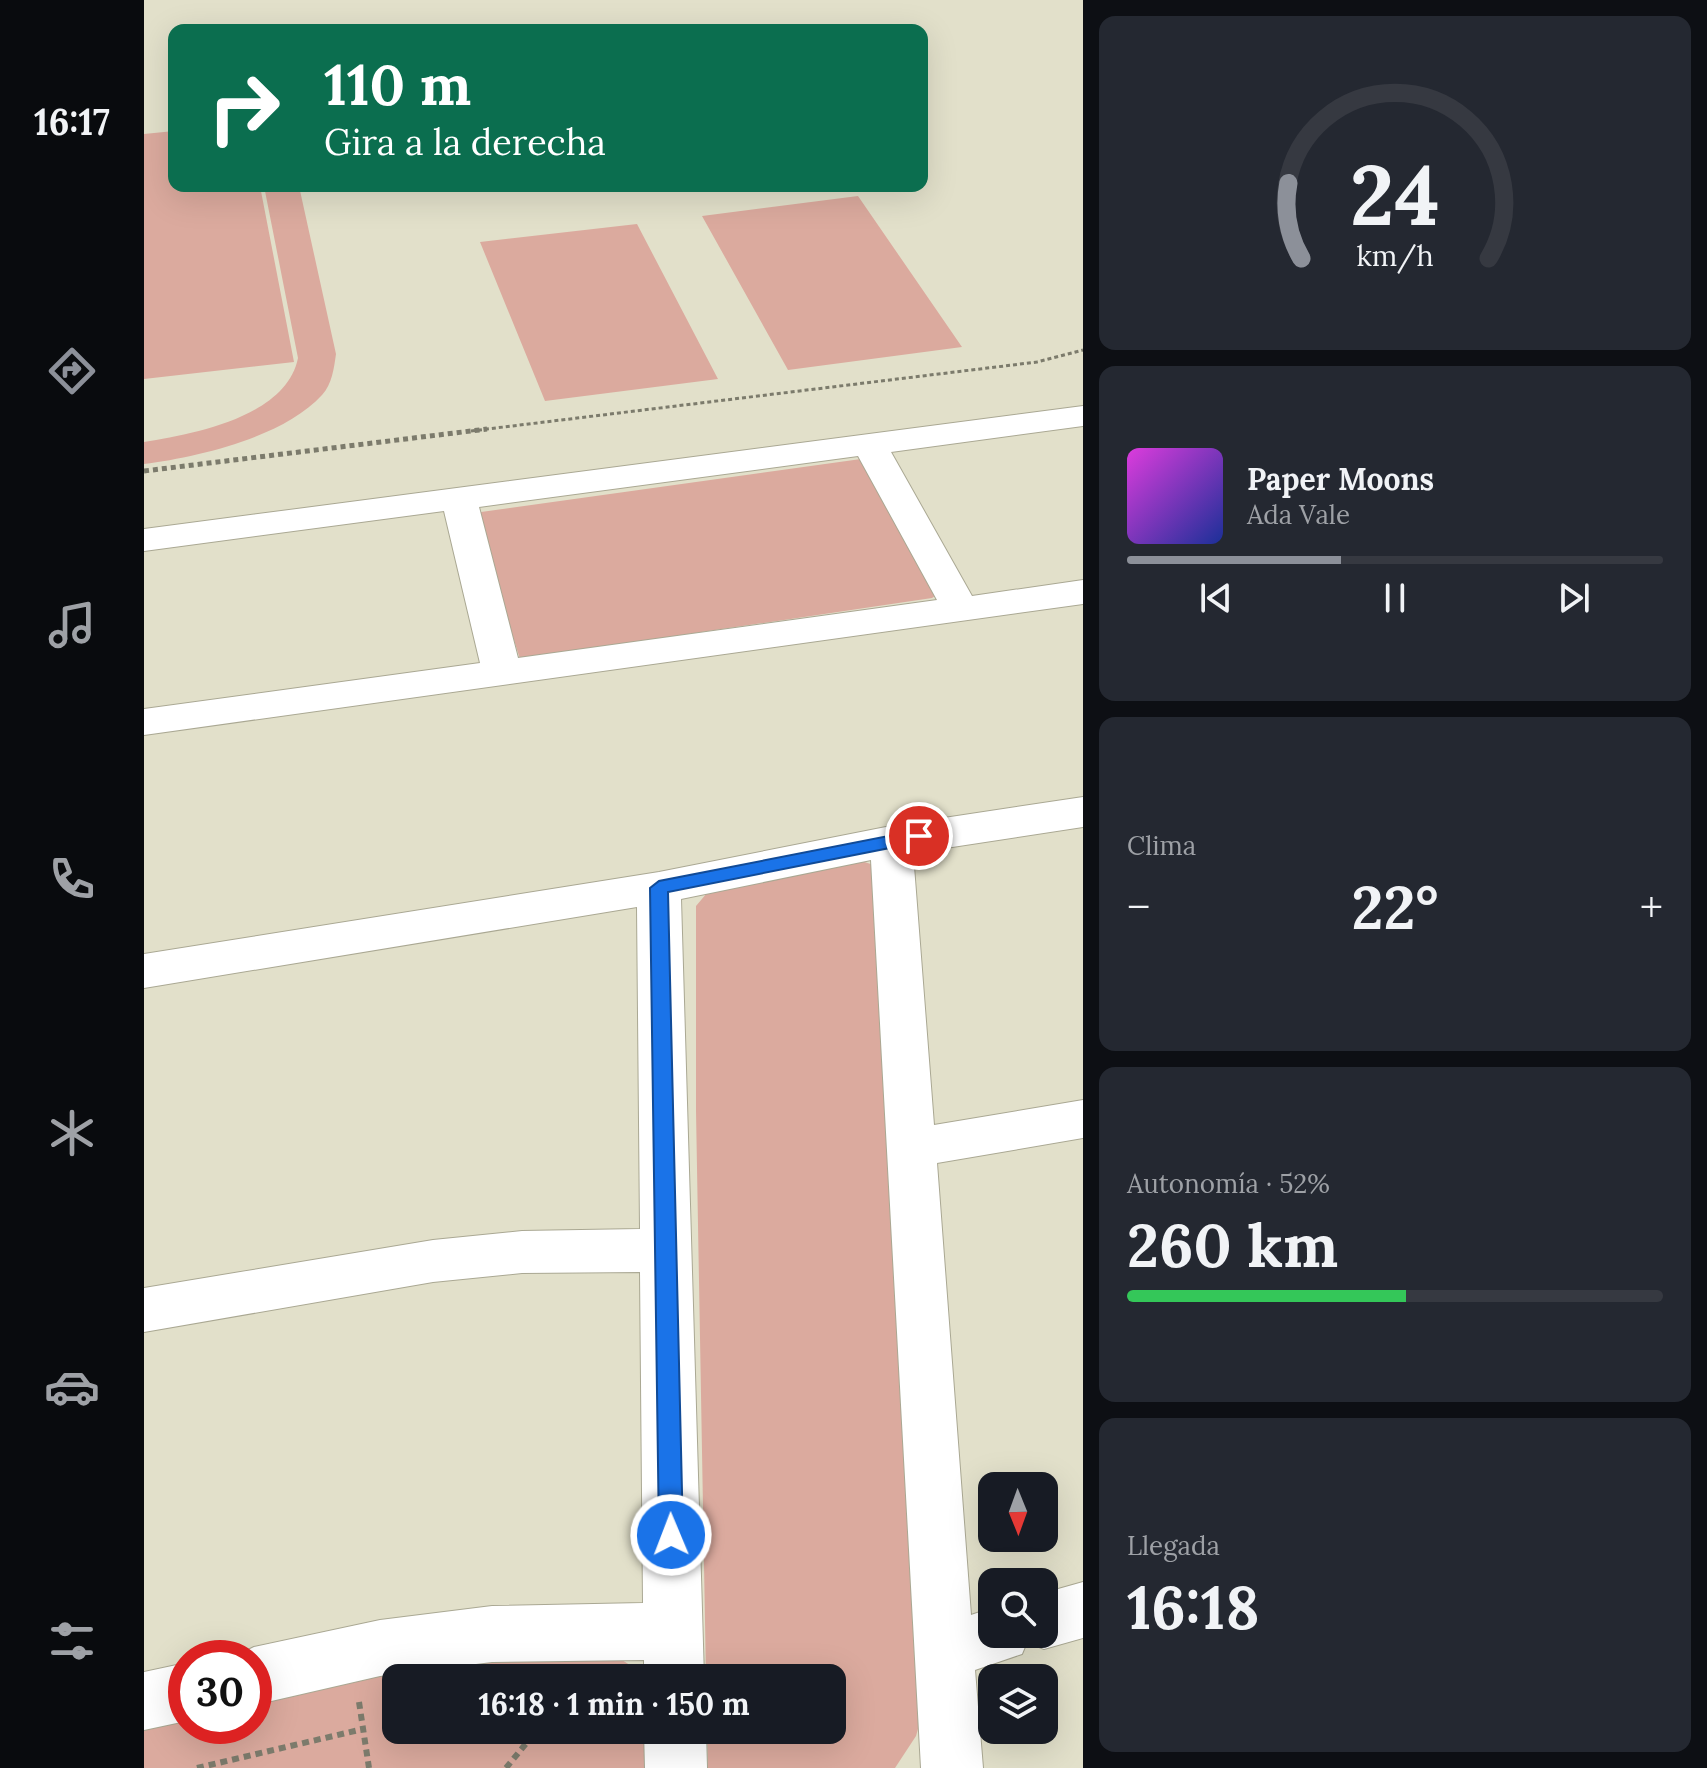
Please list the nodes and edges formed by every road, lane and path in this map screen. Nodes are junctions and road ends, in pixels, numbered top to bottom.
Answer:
1 (1083, 350) edge
2 (1083, 416) edge
3 (870, 446) junction
4 (144, 471) edge
5 (459, 498) junction
6 (144, 540) edge
7 (1083, 592) edge
8 (961, 610) junction
9 (502, 672) junction
10 (144, 722) edge
11 (1083, 812) edge
12 (891, 841) junction
13 (659, 888) junction
14 (144, 971) edge
15 (1083, 1119) edge
16 (911, 1148) junction
17 (668, 1250) junction
18 (144, 1310) edge
19 (1083, 1610) edge
20 (1058, 1617) edge
21 (978, 1641) edge
22 (944, 1651) junction
23 (673, 1654) edge
24 (272, 1672) edge
25 (357, 1687) dead end
26 (168, 1696) edge
27 (144, 1701) edge
28 (363, 1729) junction
29 (526, 1744) edge
30 (675, 1744) edge
31 (197, 1768) edge
32 (369, 1768) edge
33 (506, 1768) edge
34 (676, 1768) edge
35 (952, 1768) edge

1 - 4 path
2 - 3 street
3 - 5 street
3 - 8 street
5 - 6 street
5 - 9 street
7 - 8 street
8 - 9 street
9 - 10 street
11 - 12 street
12 - 13 street
12 - 16 street
13 - 14 street
13 - 17 street
15 - 16 street
16 - 22 street
17 - 18 street
17 - 23 street
19 - 20 street
21 - 22 street
22 - 35 street
23 - 24 street
25 - 28 path
26 - 27 street
28 - 31 path
28 - 32 path
29 - 33 path
30 - 34 street

